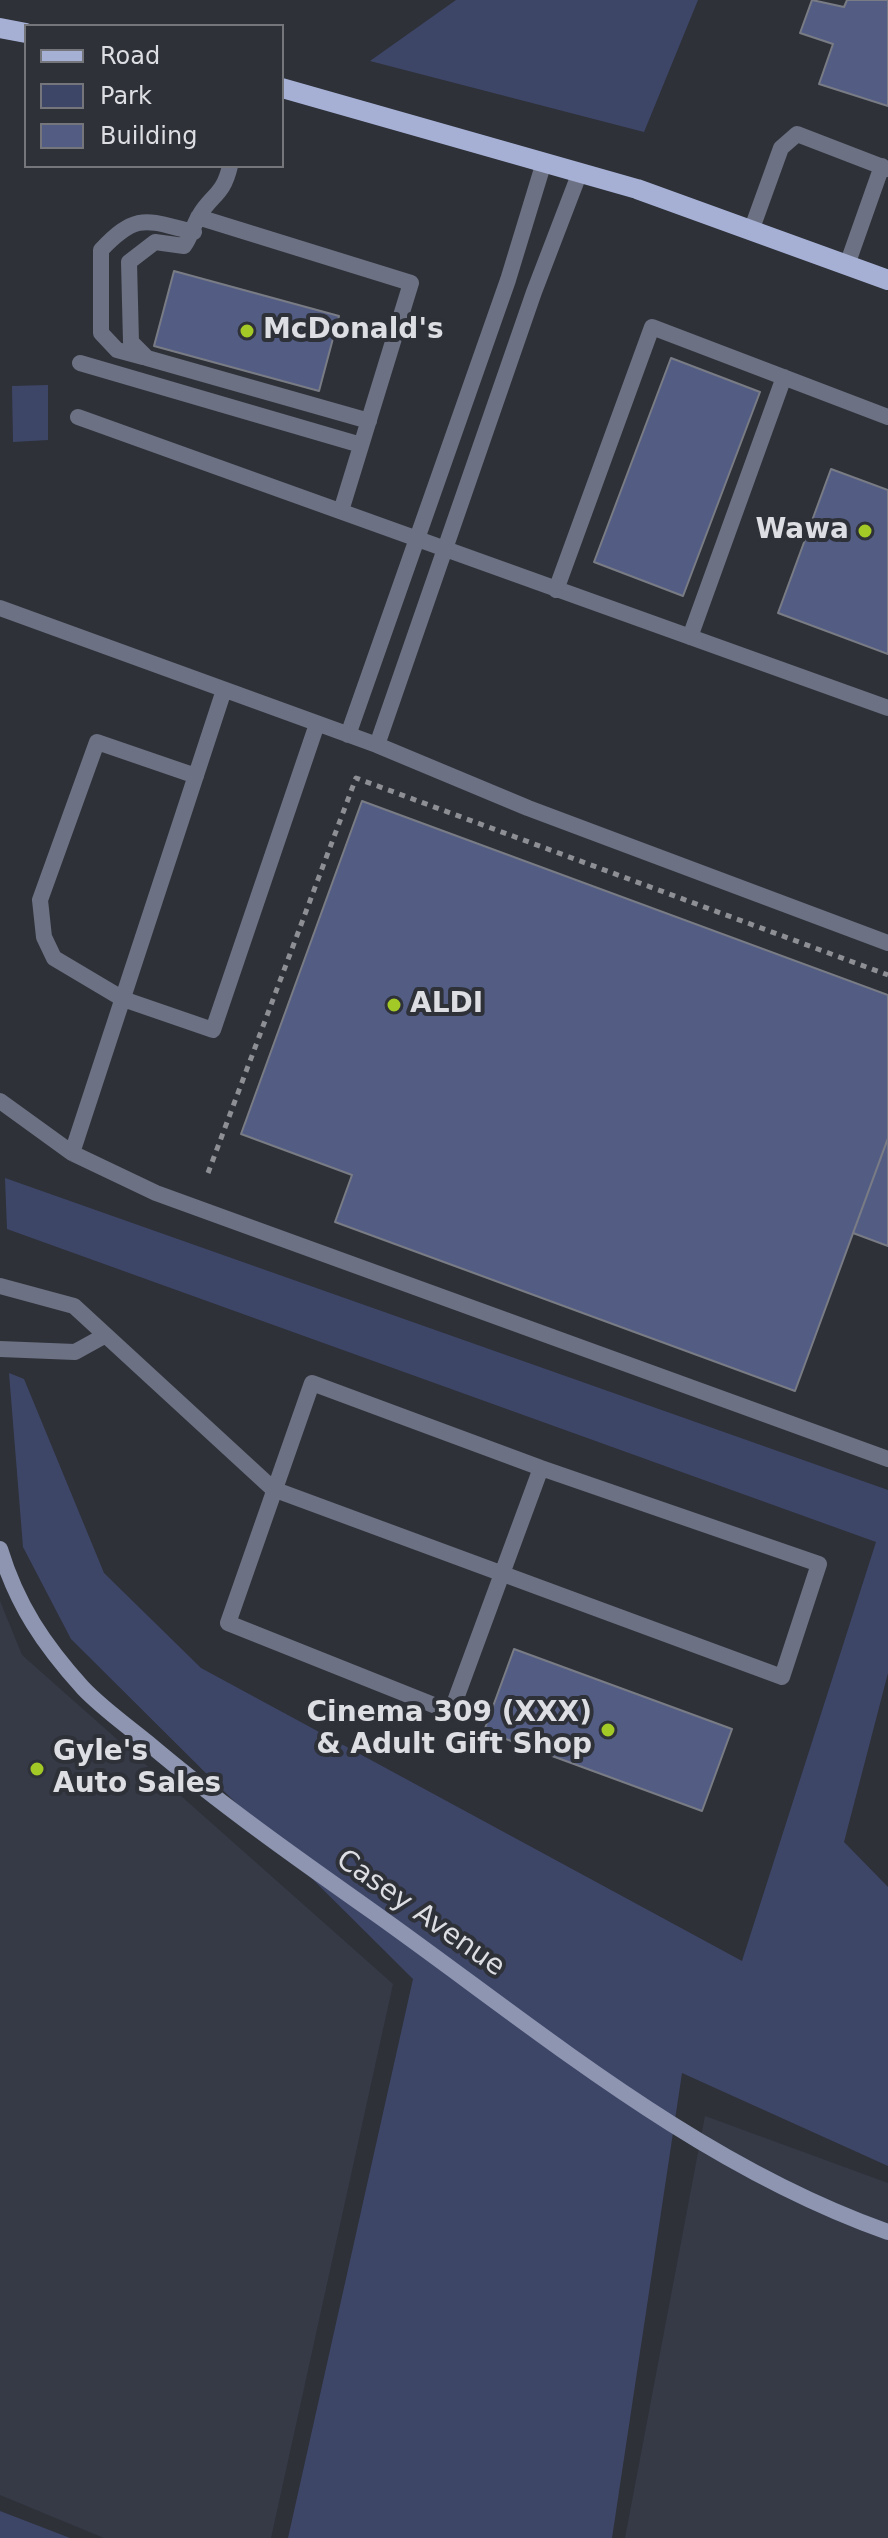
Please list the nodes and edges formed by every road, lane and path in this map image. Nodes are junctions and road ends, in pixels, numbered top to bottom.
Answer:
1 (0, 28) edge
2 (24, 33) edge
3 (284, 89) edge
4 (544, 162) junction
5 (230, 168) edge
6 (885, 168) edge
7 (580, 172) junction
8 (196, 224) junction
9 (751, 231) junction
10 (847, 265) junction
11 (888, 280) edge
12 (147, 358) junction
13 (80, 363) dead end
14 (784, 377) junction
15 (78, 417) dead end
16 (888, 417) edge
17 (369, 421) junction
18 (361, 445) junction
19 (341, 511) junction
20 (416, 540) junction
21 (444, 550) junction
22 (556, 590) junction
23 (0, 608) edge
24 (690, 637) junction
25 (224, 690) junction
26 (888, 708) edge
27 (317, 724) junction
28 (348, 735) junction
29 (377, 745) junction
30 (196, 776) junction
31 (888, 943) edge
32 (888, 975) edge
33 (123, 999) junction
34 (0, 1101) edge
35 (72, 1153) junction
36 (208, 1173) dead end
37 (0, 1286) edge
38 (104, 1336) junction
39 (0, 1349) edge
40 (888, 1459) edge
41 (541, 1468) junction
42 (273, 1489) junction
43 (0, 1549) edge
44 (502, 1571) junction
45 (888, 2232) edge

1 - 2 main road
3 - 4 main road
4 - 7 main road
4 - 20 lane
5 - 8 lane
6 - 9 lane
6 - 10 lane
7 - 9 main road
7 - 21 lane
8 - 12 lane
8 - 12 lane
8 - 17 lane
9 - 10 main road
10 - 11 main road
12 - 17 lane
13 - 18 lane
14 - 16 lane
14 - 22 lane
14 - 24 lane
15 - 19 lane
17 - 18 lane
18 - 19 lane
19 - 20 lane
20 - 21 lane
20 - 28 lane
21 - 22 lane
21 - 29 lane
22 - 24 lane
23 - 25 lane
24 - 26 lane
25 - 27 lane
25 - 30 lane
27 - 28 lane
27 - 33 lane
28 - 29 lane
29 - 31 lane
30 - 33 lane
30 - 33 lane
32 - 36 path
33 - 35 lane
34 - 35 lane
35 - 40 lane
37 - 38 lane
38 - 39 lane
38 - 42 lane
41 - 42 lane
41 - 44 lane
41 - 44 lane
42 - 44 lane
42 - 44 lane
43 - 45 street, Casey Avenue

